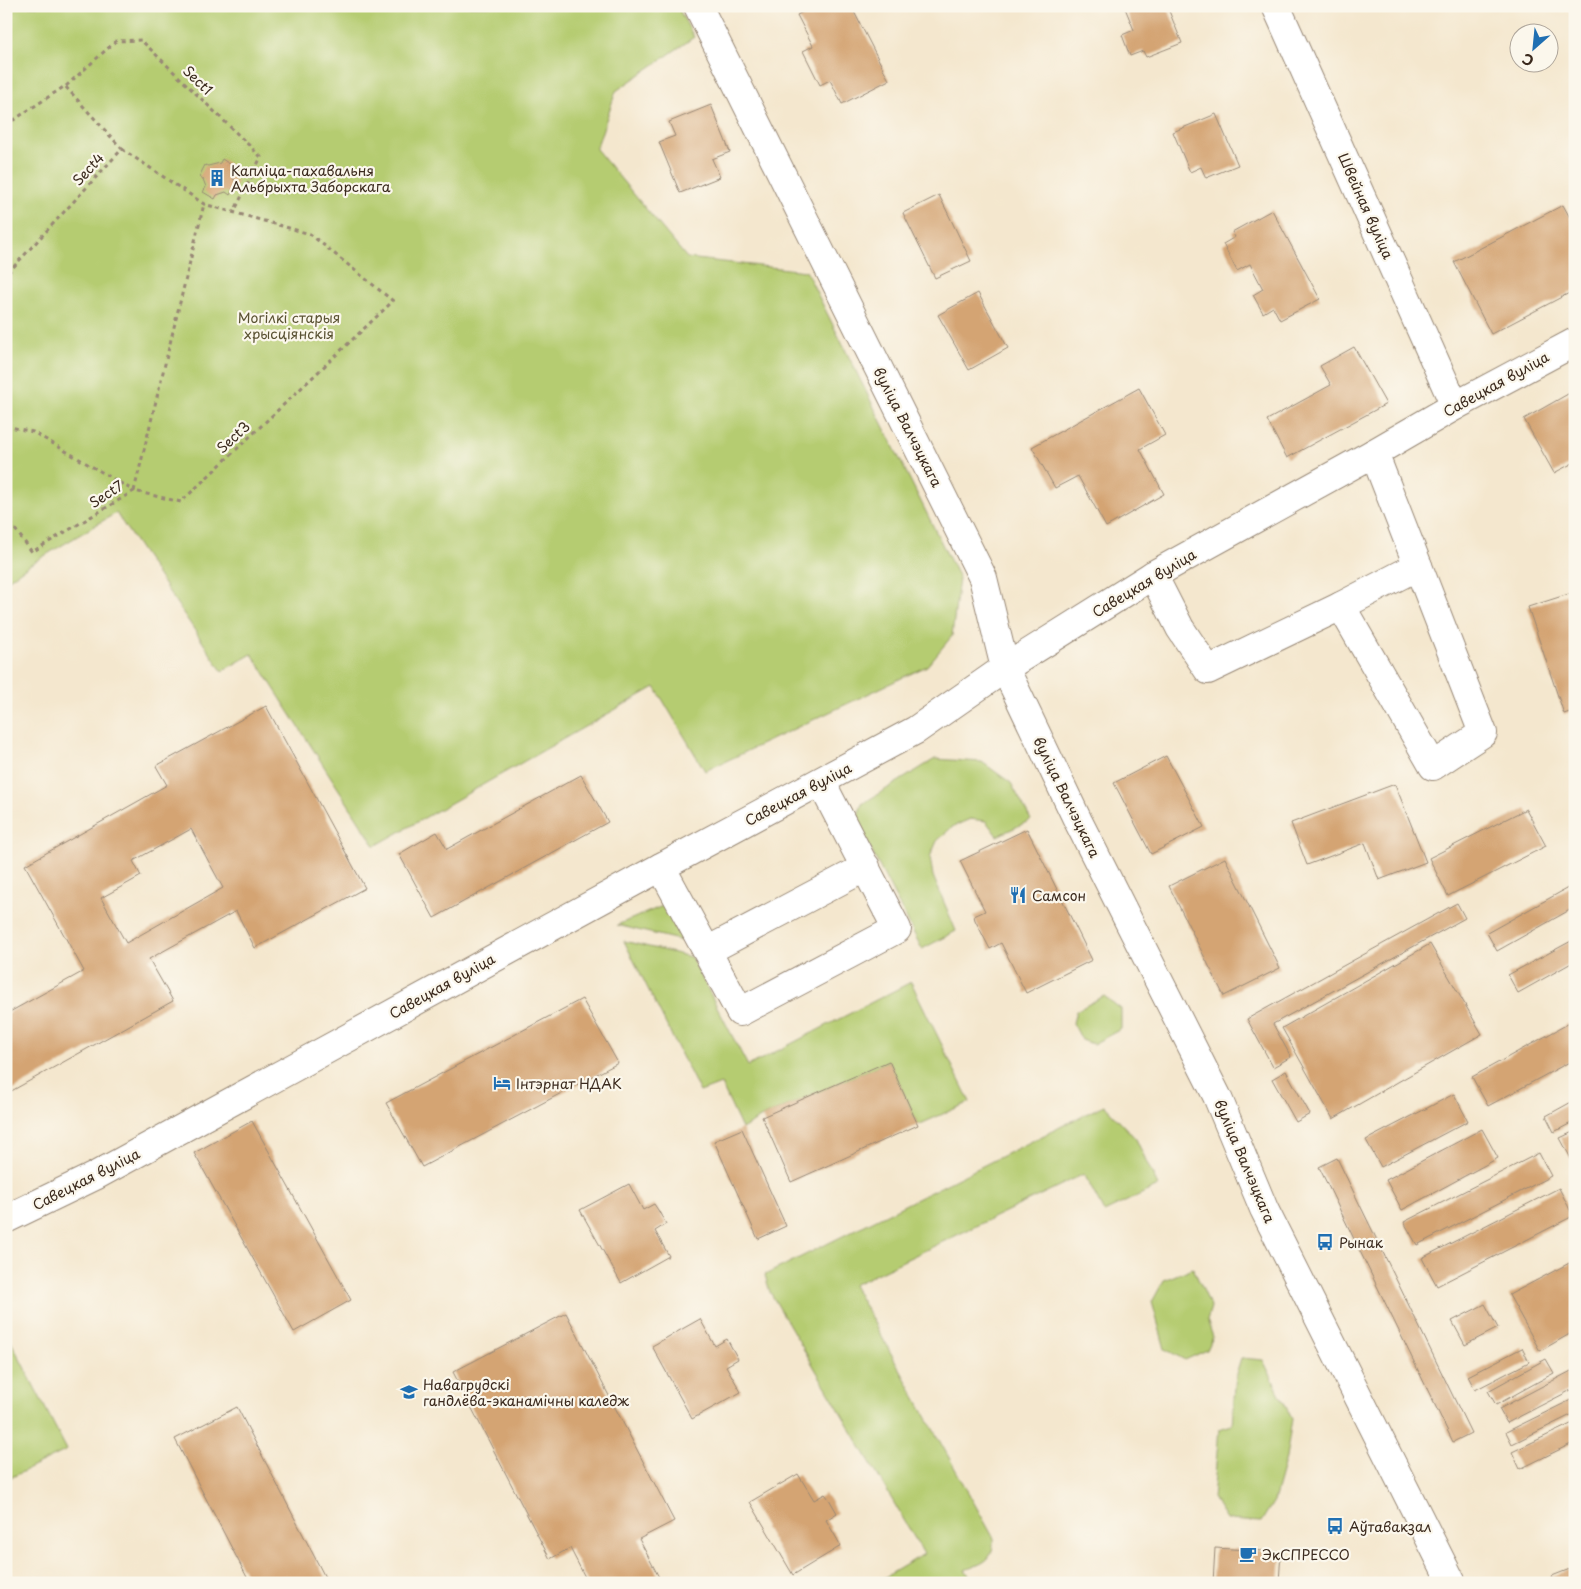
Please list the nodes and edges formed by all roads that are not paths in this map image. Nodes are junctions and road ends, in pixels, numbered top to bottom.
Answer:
1 (698, 6) edge
2 (1276, 6) edge
3 (1575, 342) edge
4 (1456, 406) junction
5 (1374, 453) junction
6 (1418, 566) junction
7 (1153, 575) junction
8 (1341, 606) junction
9 (1005, 668) junction
10 (821, 782) junction
11 (661, 867) junction
12 (866, 867) junction
13 (707, 952) junction
14 (6, 1219) edge
15 (1452, 1583) edge

1 - 9 street, вуліца Валчэцкага
2 - 4 street, Швейная вуліца
3 - 4 street, Савецкая вуліца
4 - 5 street, Савецкая вуліца
5 - 6 street
5 - 7 street, Савецкая вуліца
6 - 8 street
6 - 8 street
7 - 8 street
7 - 9 street, Савецкая вуліца
9 - 10 street, Савецкая вуліца
9 - 15 street, вуліца Валчэцкага
10 - 11 street, Савецкая вуліца
10 - 12 street
11 - 13 street
11 - 14 street, Савецкая вуліца
12 - 13 street
12 - 13 street

